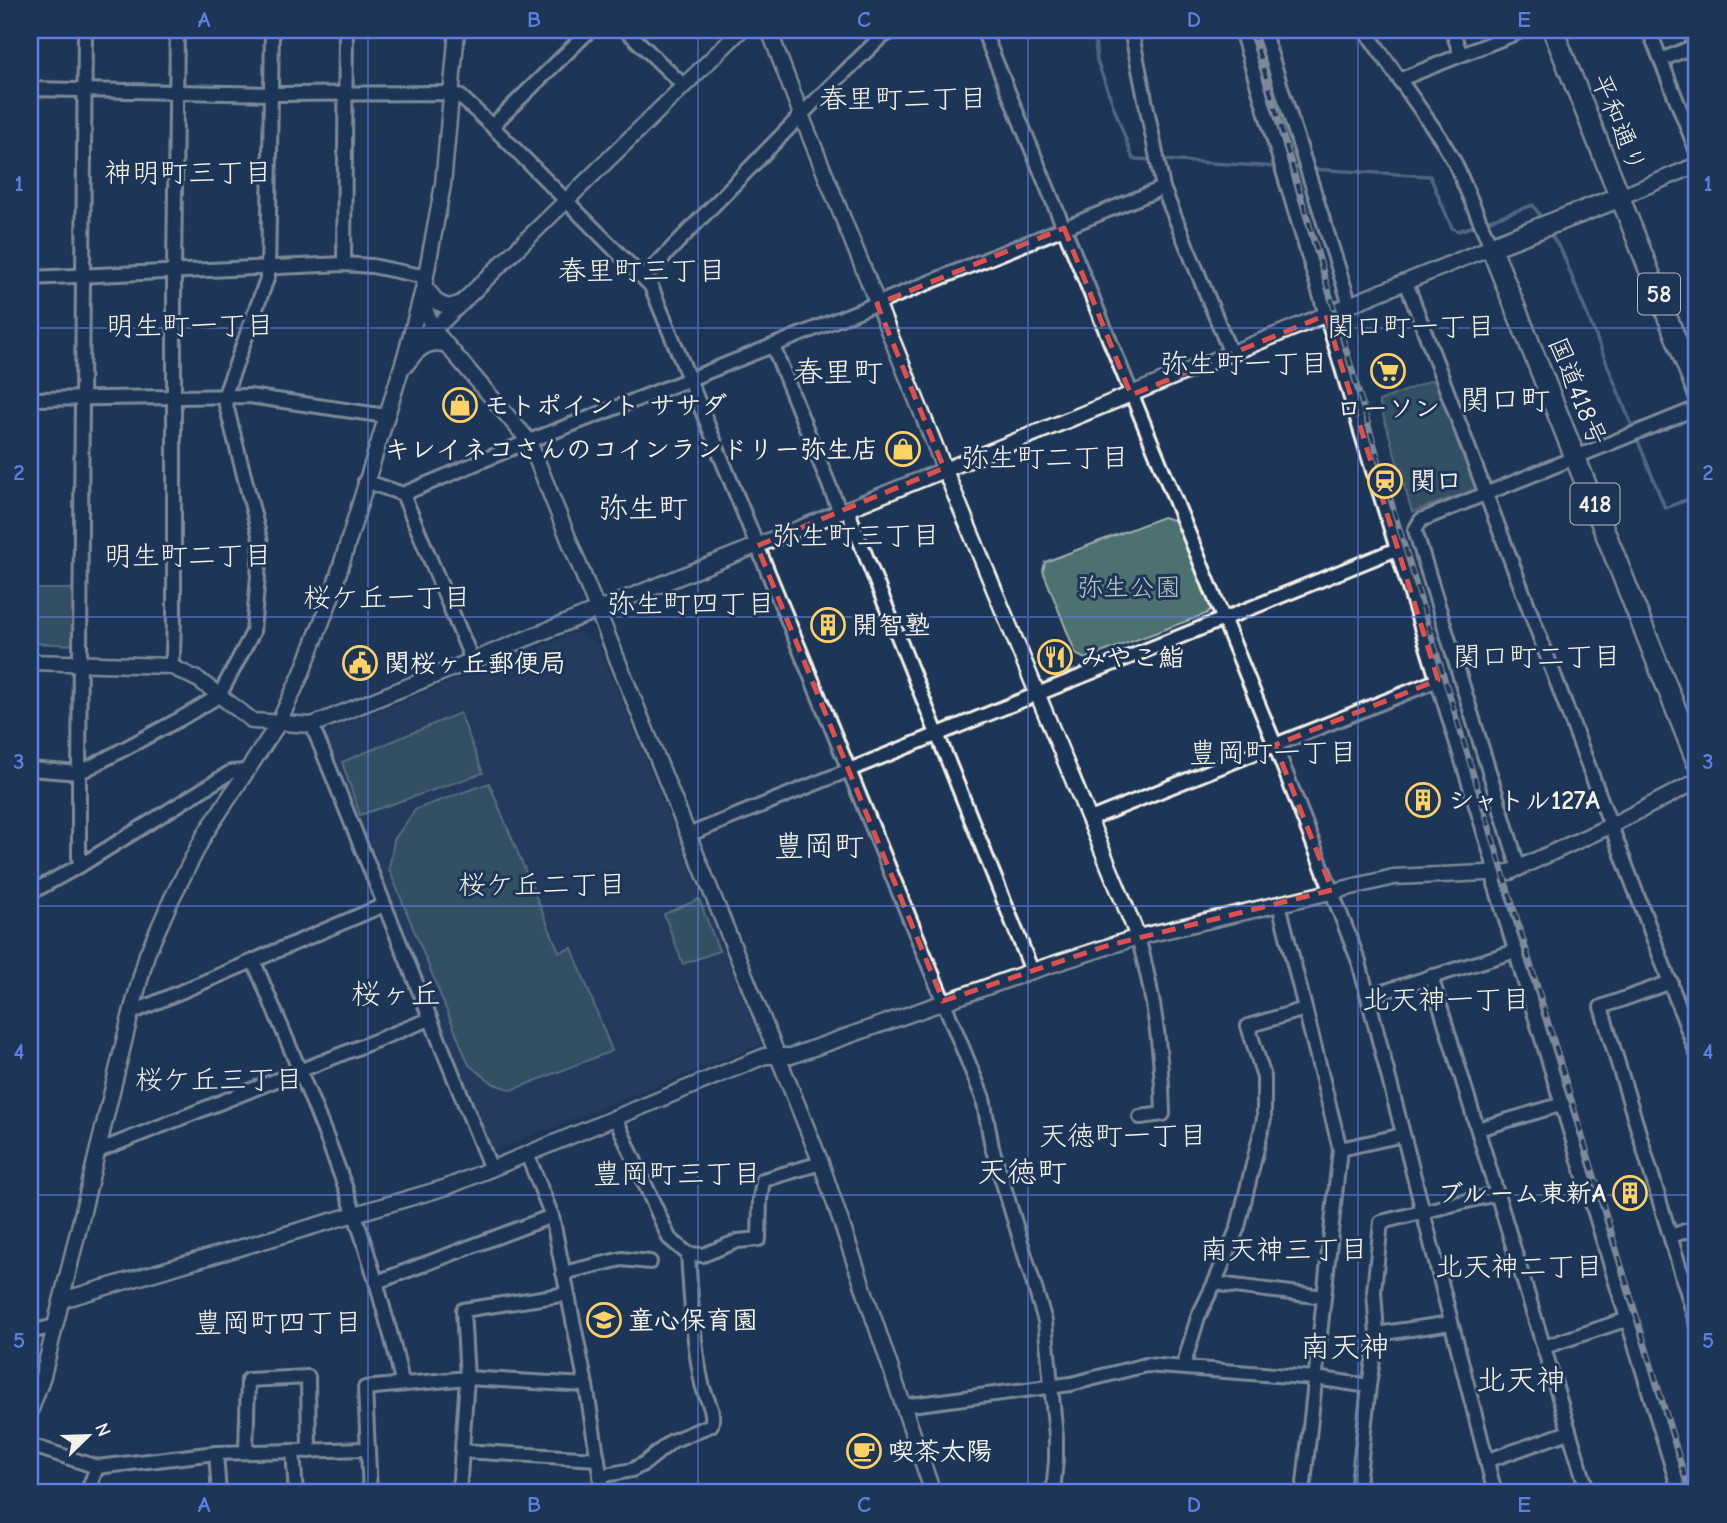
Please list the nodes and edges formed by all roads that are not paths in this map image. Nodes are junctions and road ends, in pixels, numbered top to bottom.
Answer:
1 (85, 30) edge
2 (177, 30) edge
3 (272, 30) edge
4 (346, 30) edge
5 (457, 30) edge
6 (590, 30) edge
7 (626, 30) edge
8 (741, 30) edge
9 (769, 30) edge
10 (895, 30) edge
11 (983, 30) edge
12 (1131, 30) edge
13 (1241, 30) edge
14 (1264, 30) edge
15 (1365, 30) edge
16 (1452, 30) edge
17 (1524, 30) edge
18 (1553, 30) edge
19 (1649, 30) edge
20 (1697, 45) edge
21 (1461, 55) junction
22 (1661, 60) junction
23 (1401, 82) junction
24 (684, 86) junction
25 (30, 89) edge
26 (84, 90) junction
27 (176, 92) junction
28 (452, 93) junction
29 (271, 94) junction
30 (346, 94) junction
31 (802, 117) junction
32 (492, 126) junction
33 (1697, 152) edge
34 (1697, 165) edge
35 (1163, 187) junction
36 (1620, 197) junction
37 (567, 202) junction
38 (1064, 228) junction
39 (1491, 247) junction
40 (344, 264) junction
41 (269, 266) junction
42 (174, 270) junction
43 (82, 275) junction
44 (644, 277) junction
45 (30, 278) edge
46 (1406, 282) junction
47 (424, 287) junction
48 (463, 303) junction
49 (877, 304) junction
50 (1350, 305) junction
51 (1326, 315) junction
52 (438, 325) junction
53 (409, 343) junction
54 (444, 344) junction
55 (773, 346) junction
56 (1231, 354) junction
57 (399, 376) junction
58 (690, 379) junction
59 (1697, 391) edge
60 (1132, 395) junction
61 (173, 397) junction
62 (224, 397) junction
63 (30, 398) edge
64 (81, 398) junction
65 (1697, 408) edge
66 (386, 416) junction
67 (529, 440) junction
68 (1576, 457) junction
69 (944, 468) junction
70 (365, 481) junction
71 (1487, 492) junction
72 (403, 494) junction
73 (844, 510) junction
74 (757, 546) junction
75 (1397, 549) junction
76 (596, 610) junction
77 (1222, 620) junction
78 (472, 660) junction
79 (30, 662) edge
80 (80, 663) junction
81 (170, 666) junction
82 (1438, 680) junction
83 (1038, 693) junction
84 (219, 696) junction
85 (278, 724) junction
86 (312, 724) junction
87 (937, 734) junction
88 (1275, 744) junction
89 (1697, 762) edge
90 (30, 769) edge
91 (849, 769) junction
92 (246, 771) junction
93 (79, 773) junction
94 (1697, 781) edge
95 (1090, 819) junction
96 (1612, 825) junction
97 (688, 835) junction
98 (81, 865) junction
99 (1519, 869) junction
100 (1496, 874) junction
101 (1332, 890) junction
102 (30, 893) edge
103 (1279, 904) junction
104 (384, 905) junction
105 (1138, 937) junction
106 (1516, 951) junction
107 (254, 962) junction
108 (1032, 971) junction
109 (1431, 976) junction
110 (1671, 982) junction
111 (1369, 996) junction
112 (943, 1001) junction
113 (1305, 1009) junction
114 (131, 1013) junction
115 (430, 1019) junction
116 (1697, 1054) edge
117 (778, 1056) junction
118 (300, 1071) junction
119 (1563, 1104) junction
120 (1140, 1116) dead end
121 (615, 1117) junction
122 (1478, 1129) junction
123 (1403, 1135) junction
124 (1340, 1149) junction
125 (98, 1151) junction
126 (527, 1154) junction
127 (821, 1163) junction
128 (491, 1169) junction
129 (1496, 1194) junction
130 (355, 1213) junction
131 (1424, 1213) junction
132 (552, 1216) junction
133 (1697, 1227) edge
134 (1671, 1236) junction
135 (688, 1254) junction
136 (650, 1262) dead end
137 (563, 1273) junction
138 (377, 1282) junction
139 (1215, 1282) junction
140 (567, 1294) junction
141 (1324, 1297) junction
142 (62, 1300) junction
143 (1628, 1320) junction
144 (1451, 1323) junction
145 (1697, 1325) edge
146 (55, 1326) junction
147 (30, 1332) edge
148 (1377, 1334) junction
149 (1544, 1347) junction
150 (1183, 1367) junction
151 (467, 1378) junction
152 (1315, 1378) junction
153 (402, 1384) junction
154 (586, 1385) junction
155 (1050, 1385) junction
156 (1368, 1386) junction
157 (904, 1405) junction
158 (30, 1412) edge
159 (1569, 1432) junction
160 (30, 1445) edge
161 (367, 1449) junction
162 (293, 1451) junction
163 (309, 1451) junction
164 (462, 1451) junction
165 (246, 1452) junction
166 (216, 1453) junction
167 (598, 1459) junction
168 (1486, 1461) junction
169 (97, 1467) junction
170 (600, 1476) junction
171 (87, 1493) edge
172 (219, 1493) edge
173 (296, 1493) edge
174 (370, 1493) edge
175 (459, 1493) edge
176 (603, 1493) edge
177 (933, 1493) edge
178 (1053, 1493) edge
179 (1303, 1493) edge
180 (1357, 1493) edge
181 (1495, 1493) edge
182 (1588, 1493) edge
183 (1680, 1493) edge

1 - 26 street
2 - 27 street
3 - 29 street
4 - 30 street
5 - 28 street
6 - 32 street
7 - 24 street
8 - 24 street
9 - 31 street
10 - 31 street
11 - 38 street
12 - 35 street
13 - 51 street
14 - 50 street
15 - 23 street
16 - 21 street
17 - 21 street
18 - 36 highway, 平和通り
19 - 22 street
20 - 22 street
21 - 23 street
22 - 33 street
23 - 39 street
24 - 37 street
25 - 26 street
26 - 27 street
26 - 43 street
27 - 29 street
27 - 42 street
28 - 30 street
28 - 32 street
28 - 47 street
29 - 30 street
29 - 41 street
30 - 40 street
31 - 44 street
31 - 49 street
32 - 37 street
34 - 36 street
35 - 38 street
35 - 56 street
36 - 39 highway
36 - 59 main road, 58
37 - 44 street
37 - 48 street
38 - 49 street
38 - 60 street
39 - 46 street
39 - 68 highway, 国道418号 / 418
40 - 41 street
40 - 47 street
41 - 42 street
41 - 62 street
42 - 43 street
42 - 61 street
43 - 45 street
43 - 64 street
44 - 58 street
46 - 50 street
46 - 71 street
47 - 48 street
47 - 52 street
47 - 53 street
48 - 52 street
49 - 55 street
49 - 69 street
50 - 51 street
51 - 56 street
51 - 75 street
52 - 53 street
52 - 54 street
53 - 57 street
54 - 57 street
54 - 67 street
55 - 58 street
55 - 73 street
56 - 60 street
57 - 66 street
58 - 67 street
58 - 74 street
60 - 69 street
60 - 77 street
61 - 62 street
61 - 64 street
61 - 81 street
62 - 66 street
62 - 84 street
63 - 64 street
64 - 80 street
65 - 68 street
66 - 70 street
67 - 72 street
67 - 76 street
68 - 71 street
68 - 89 highway, 国道418号 / 418
69 - 73 street
69 - 83 street
70 - 72 street
70 - 85 street
71 - 96 street
71 - 99 street
72 - 78 street
73 - 74 street
73 - 87 street
74 - 76 street
74 - 91 street
75 - 77 street
75 - 82 street
76 - 78 street
76 - 97 street
77 - 83 street
77 - 88 street
78 - 86 street
79 - 80 street
80 - 81 street
80 - 93 street
81 - 84 street
82 - 88 street
82 - 100 street
83 - 87 street
83 - 95 street
84 - 85 street
84 - 93 street
85 - 86 street
85 - 92 street
86 - 104 street
87 - 91 street
87 - 108 street
88 - 95 street
88 - 101 street
90 - 93 street
91 - 97 street
91 - 112 street
92 - 98 street
92 - 114 street
93 - 98 street
94 - 96 street
95 - 105 street
96 - 99 street
96 - 110 street
97 - 117 street
98 - 102 street
99 - 100 street
100 - 101 street
100 - 106 street
101 - 103 street
101 - 111 street
103 - 105 street
103 - 113 street
104 - 107 street
104 - 115 street
105 - 108 street
105 - 120 street
106 - 109 street
106 - 119 street
107 - 114 street
107 - 118 street
108 - 112 street
109 - 111 street
109 - 122 street
110 - 116 street
110 - 134 street
111 - 123 street
112 - 117 street
112 - 155 street
113 - 124 street
113 - 139 street
114 - 125 street
115 - 118 street
115 - 128 street
117 - 121 street
117 - 127 street
118 - 125 street
118 - 130 street
119 - 122 street
119 - 143 street
121 - 126 street
121 - 135 street
122 - 129 street
123 - 124 street
123 - 131 street
124 - 141 street
125 - 142 street
126 - 128 street
126 - 132 street
127 - 135 street
127 - 157 street
128 - 130 street
129 - 131 street
129 - 149 street
130 - 138 street
130 - 142 street
131 - 144 street
131 - 148 street
132 - 137 street
132 - 138 street
133 - 134 street
134 - 145 street
135 - 170 street
136 - 137 street
137 - 140 street
138 - 153 street
139 - 141 street
139 - 150 street
140 - 151 street
140 - 154 street
141 - 152 street
142 - 146 street
143 - 149 street
143 - 183 street
144 - 148 street
144 - 168 street
146 - 147 street
146 - 158 street
148 - 156 street
149 - 159 street
150 - 152 street
150 - 155 street
151 - 153 street
151 - 154 street
151 - 164 street
152 - 156 street
152 - 179 street
153 - 161 street
154 - 167 street
155 - 157 street
155 - 178 street
156 - 180 street
157 - 177 street
159 - 168 street
159 - 182 street
160 - 169 street
161 - 163 street
161 - 174 street
162 - 163 street
162 - 165 street
162 - 173 street
163 - 165 street
164 - 167 street
164 - 175 street
165 - 166 street
166 - 169 street
166 - 172 street
167 - 170 street
168 - 181 street
169 - 171 street
170 - 176 street

